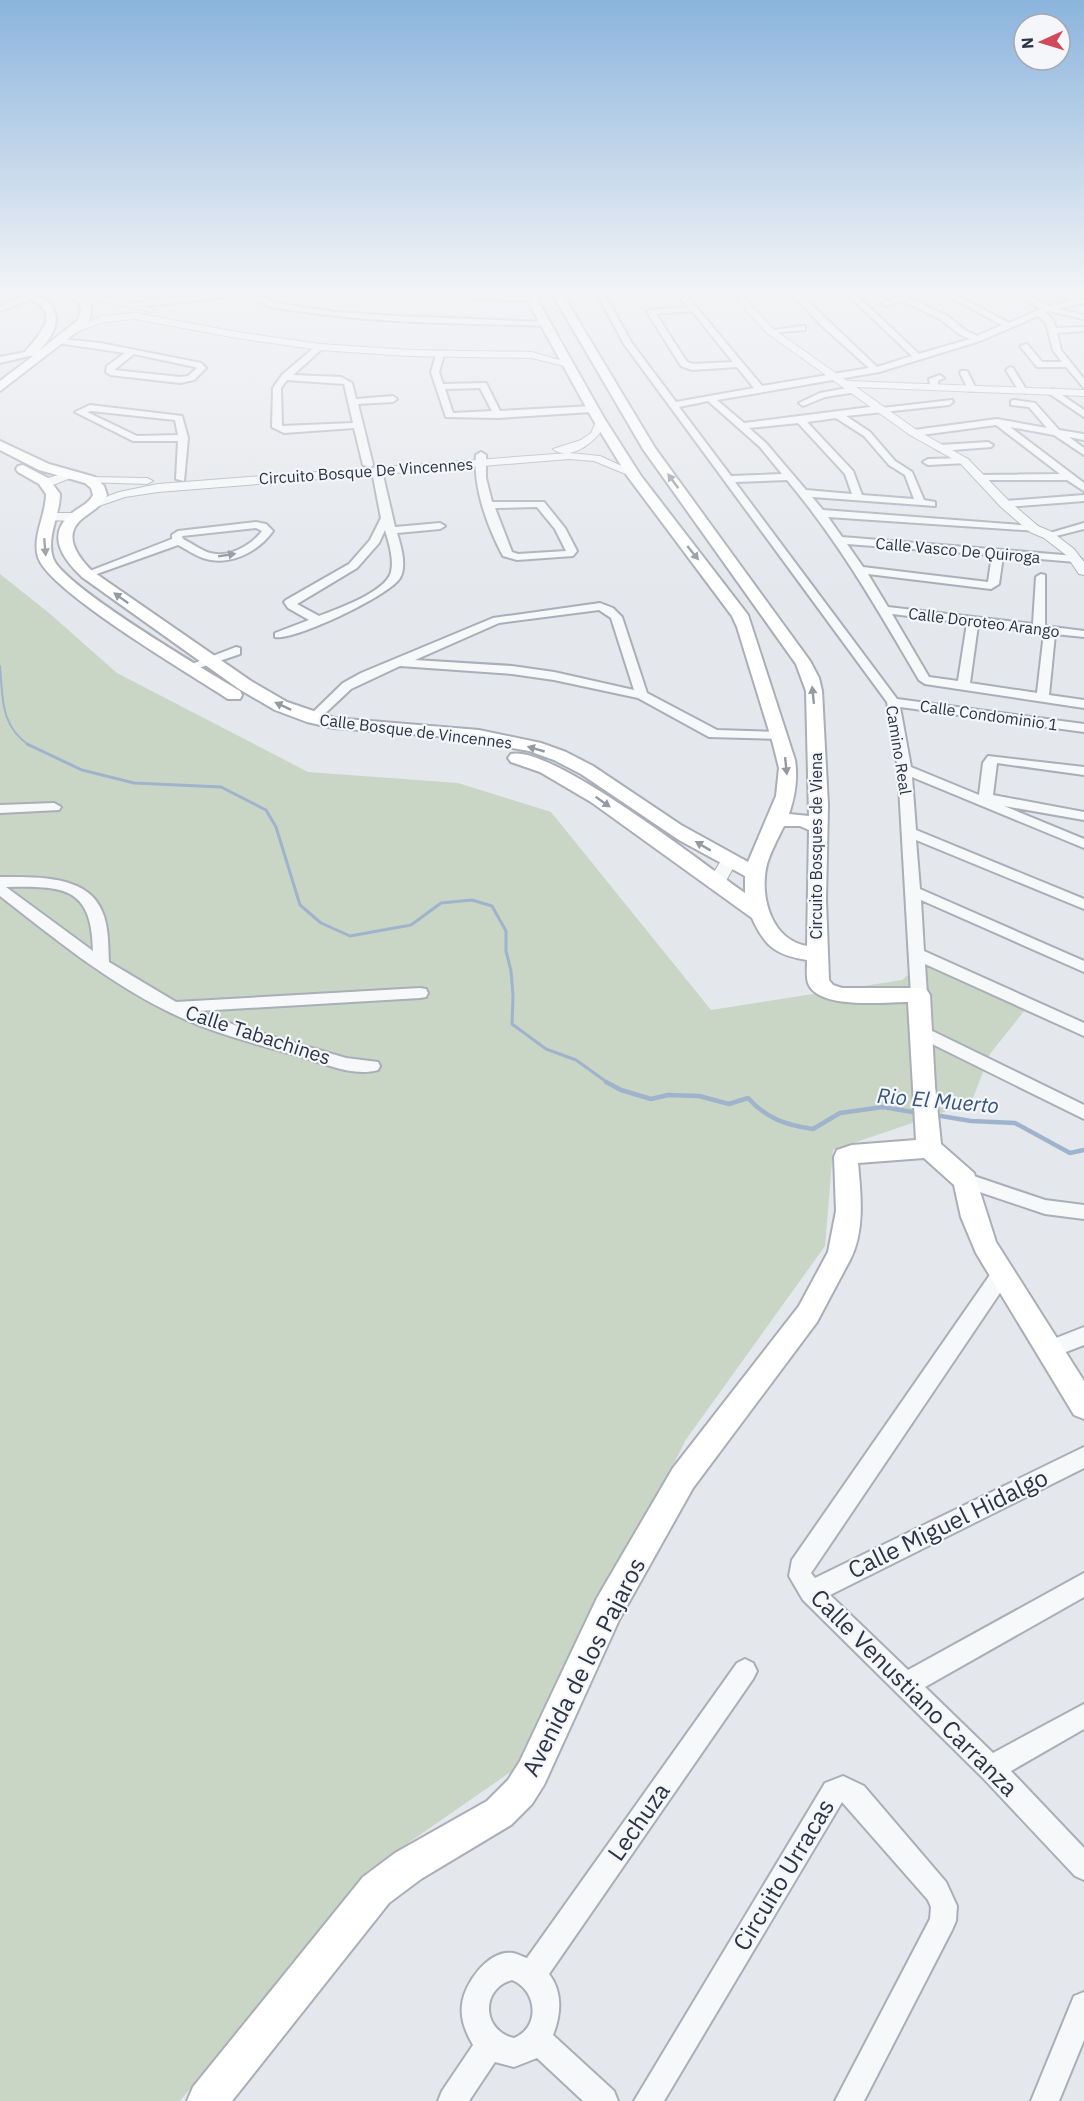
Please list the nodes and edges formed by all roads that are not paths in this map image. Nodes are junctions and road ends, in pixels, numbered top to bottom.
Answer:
1 (278, 388) edge
2 (348, 388) edge
3 (441, 388) edge
4 (485, 388) edge
5 (581, 388) edge
6 (613, 388) edge
7 (661, 388) edge
8 (765, 388) edge
9 (846, 388) edge
10 (851, 388) edge
11 (966, 388) edge
12 (1021, 388) edge
13 (760, 389) joint
14 (972, 389) joint
15 (1023, 391) junction
16 (1053, 392) junction
17 (1084, 393) edge
18 (393, 399) dead end
19 (711, 399) junction
20 (352, 402) junction
21 (949, 402) dead end
22 (803, 403) dead end
23 (1014, 403) dead end
24 (674, 405) junction
25 (880, 410) junction
26 (1084, 414) edge
27 (498, 415) junction
28 (596, 415) junction
29 (838, 415) junction
30 (800, 420) junction
31 (997, 422) junction
32 (358, 425) junction
33 (742, 426) junction
34 (1056, 432) junction
35 (914, 433) junction
36 (1084, 437) edge
37 (183, 438) junction
38 (587, 442) junction
39 (0, 445) edge
40 (988, 445) dead end
41 (940, 448) junction
42 (1084, 452) edge
43 (0, 457) edge
44 (596, 458) junction
45 (480, 459) junction
46 (964, 461) junction
47 (928, 462) dead end
48 (372, 468) junction
49 (633, 474) junction
50 (69, 475) junction
51 (790, 477) junction
52 (1069, 477) junction
53 (181, 478) junction
54 (726, 478) junction
55 (981, 478) junction
56 (90, 480) junction
57 (127, 481) junction
58 (48, 484) junction
59 (1084, 488) edge
60 (804, 493) junction
61 (123, 494) junction
62 (858, 497) junction
63 (1084, 498) edge
64 (96, 503) junction
65 (690, 504) junction
66 (1005, 504) junction
67 (490, 505) junction
68 (659, 510) junction
69 (820, 513) junction
70 (49, 517) junction
71 (75, 517) junction
72 (386, 518) junction
73 (440, 526) dead end
74 (1084, 526) edge
75 (1034, 529) junction
76 (392, 530) junction
77 (675, 531) junction
78 (710, 531) junction
79 (1048, 535) junction
80 (841, 540) junction
81 (178, 541) junction
82 (998, 553) junction
83 (1081, 564) edge
84 (860, 570) junction
85 (87, 574) junction
86 (1041, 578) dead end
87 (884, 610) junction
88 (318, 620) junction
89 (973, 621) junction
90 (1045, 630) junction
91 (1084, 634) edge
92 (279, 635) dead end
93 (236, 651) dead end
94 (208, 659) junction
95 (399, 662) junction
96 (190, 667) junction
97 (963, 686) junction
98 (642, 695) junction
99 (1043, 698) junction
100 (893, 702) junction
101 (1084, 704) edge
102 (313, 718) junction
103 (1084, 728) edge
104 (780, 736) junction
105 (905, 769) junction
106 (1084, 771) edge
107 (787, 798) junction
108 (985, 801) junction
109 (819, 805) junction
110 (54, 807) dead end
111 (0, 809) edge
112 (1084, 816) edge
113 (776, 820) junction
114 (817, 827) junction
115 (909, 832) junction
116 (1084, 844) edge
117 (729, 861) junction
118 (755, 873) junction
119 (0, 882) edge
120 (716, 884) junction
121 (0, 889) edge
122 (914, 892) junction
123 (1084, 904) edge
124 (759, 913) junction
125 (816, 954) junction
126 (917, 954) junction
127 (101, 964) junction
128 (1084, 967) edge
129 (420, 993) dead end
130 (919, 995) junction
131 (175, 1007) junction
132 (1084, 1030) edge
133 (920, 1031) junction
134 (372, 1066) dead end
135 (1084, 1113) edge
136 (929, 1144) junction
137 (965, 1180) junction
138 (1079, 1212) edge
139 (1001, 1275) junction
140 (1084, 1336) edge
141 (1048, 1350) junction
142 (1084, 1406) edge
143 (1084, 1457) edge
144 (1084, 1584) edge
145 (811, 1592) junction
146 (745, 1671) dead end
147 (905, 1685) junction
148 (1084, 1716) edge
149 (991, 1768) junction
150 (1084, 1867) edge
151 (532, 1974) junction
152 (1084, 2006) edge
153 (537, 2039) junction
154 (490, 2045) junction
155 (207, 2101) edge
156 (452, 2101) edge
157 (604, 2101) edge
158 (648, 2101) edge
159 (849, 2101) edge
160 (1045, 2101) edge

1 - 32 street
2 - 20 street
3 - 27 street
4 - 27 street
5 - 28 main road, Circuito Bosques de Viena
65 -> 6 main road, Circuito Bosques de Viena
7 - 24 street, Camino Real
8 - 13 street
9 - 22 street
10 - 25 street
11 - 14 street
12 - 15 street
13 - 19 street
14 - 15 street
15 - 16 street
16 - 17 street
16 - 26 street
18 - 20 street
19 - 24 street
19 - 33 street
20 - 32 street
21 - 25 street
23 - 34 street
24 - 54 street, Camino Real
25 - 29 street
25 - 35 street
27 - 28 street
28 - 38 street
28 - 49 main road, Circuito Bosques de Viena
29 - 30 street
29 - 62 street
30 - 33 street
30 - 62 street
31 - 34 street
31 - 35 street
31 - 52 street
32 - 48 street
33 - 51 street
34 - 36 street
34 - 42 street
35 - 41 street
37 - 37 street
37 - 53 street
38 - 44 street
38 - 45 street
39 - 50 main road
40 - 41 street
41 - 46 street
43 - 58 main road
44 - 45 street, Circuito Bosque De Vincennes
44 - 49 street, Circuito Bosque De Vincennes
45 - 48 street, Circuito Bosque De Vincennes
45 - 67 street
46 - 47 street
46 - 55 street
48 - 53 street
48 - 61 street, Circuito Bosque De Vincennes
48 - 72 street
49 - 68 main road, Circuito Bosques de Viena
50 - 56 main road
50 - 58 street
51 - 54 street
51 - 60 street
52 - 55 street
52 - 59 street
53 - 57 street
54 - 100 street, Camino Real
55 - 66 street
56 - 57 street
56 - 64 main road
57 - 61 street
58 - 70 main road, Calle Bosque de Vincennes
60 - 62 street
60 - 69 street
61 - 64 street, Circuito Bosque De Vincennes
63 - 66 street
64 - 71 main road
65 - 68 main road
65 - 78 main road, Circuito Bosques de Viena
66 - 75 street
67 - 67 street
68 - 77 main road, Circuito Bosques de Viena
69 - 75 street
69 - 80 street
70 - 71 street
70 -> 96 main road, Calle Bosque de Vincennes
71 - 85 main road, Calle Bosque de Vincennes
72 - 76 street
72 - 88 street
73 - 76 street
74 - 79 street
75 - 79 street
76 - 88 street
77 - 78 main road
77 -> 104 main road, Circuito Bosques de Viena
109 -> 78 main road, Circuito Bosques de Viena
79 - 83 street
80 - 82 street, Calle Vasco De Quiroga
80 - 84 street
81 -> 81 street
81 - 85 street
82 - 83 street, Calle Vasco De Quiroga
82 - 84 street
84 - 87 street
94 -> 85 main road, Calle Bosque de Vincennes
86 - 90 street
87 - 89 street, Calle Doroteo Arango
87 - 97 street
88 - 92 street
89 - 90 street, Calle Doroteo Arango
89 - 97 street
90 - 91 street, Calle Doroteo Arango
90 - 99 street
93 - 94 street
94 - 96 street
102 -> 94 main road, Calle Bosque de Vincennes
95 - 98 street
95 - 98 street
95 - 102 street
96 -> 120 main road, Calle Bosque de Vincennes
97 - 99 street
98 - 104 street
99 - 101 street
100 - 103 street, Calle Condominio 1
100 - 105 street, Camino Real
117 -> 102 main road, Calle Bosque de Vincennes
104 -> 107 main road, Circuito Bosques de Viena
105 - 108 street
105 - 115 street, Camino Real
106 - 108 street
107 - 109 main road
107 - 113 main road, Circuito Bosques de Viena
108 - 112 street
108 - 116 street
109 - 114 main road, Circuito Bosques de Viena
110 - 111 street
113 - 114 main road
113 - 118 main road, Circuito Bosques de Viena
114 - 125 main road, Circuito Bosques de Viena
115 - 122 street, Camino Real
115 - 123 street
117 - 118 main road, Calle Bosque de Vincennes
117 - 120 street
118 - 124 main road, Circuito Bosques de Viena
119 - 127 street
120 - 124 main road, Calle Bosque de Vincennes
121 - 127 street, Calle Tabachines
122 - 126 street, Camino Real
122 - 128 street
124 - 125 main road, Circuito Bosques de Viena
125 - 130 main road
126 - 130 street, Camino Real
126 - 132 street
127 - 131 street, Calle Tabachines
129 - 131 street
130 - 133 main road, Camino Real
131 - 134 street, Calle Tabachines
133 - 135 street
133 - 136 main road, Camino Real
136 - 137 main road
136 - 155 main road, Avenida de los Pajaros
137 - 138 street
137 - 139 main road
139 - 141 main road
139 - 145 street, Calle Venustiano Carranza
140 - 141 street
141 - 142 main road
143 - 145 street, Calle Miguel Hidalgo
144 - 147 street
145 - 147 street, Calle Venustiano Carranza
146 - 151 street, Lechuza
147 - 149 street, Calle Venustiano Carranza
148 - 149 street
149 - 150 street, Calle Venustiano Carranza
151 - 153 street
151 - 154 street
152 - 160 street
153 - 154 street
153 - 157 street
154 - 156 street
158 - 159 street, Circuito Urracas

